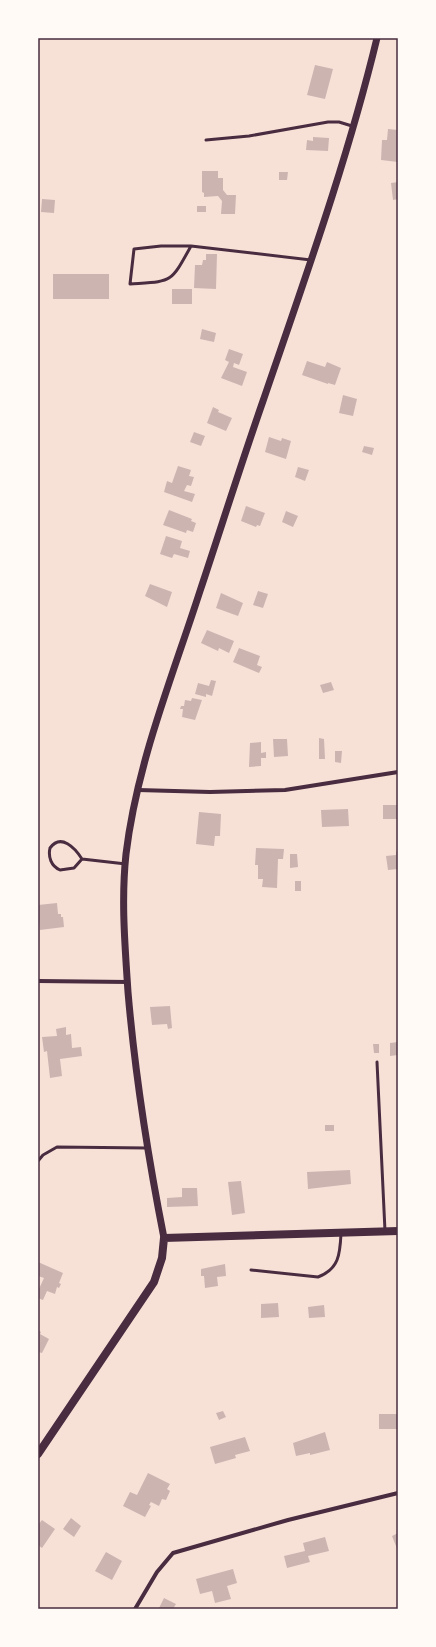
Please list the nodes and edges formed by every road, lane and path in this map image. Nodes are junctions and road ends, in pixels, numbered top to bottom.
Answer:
1 (377, 38) edge
2 (354, 127) junction
3 (206, 140) dead end
4 (191, 246) junction
5 (312, 260) junction
6 (398, 772) edge
7 (138, 790) junction
8 (82, 859) junction
9 (126, 864) junction
10 (38, 981) edge
11 (128, 982) junction
12 (378, 1062) dead end
13 (149, 1148) junction
14 (38, 1161) edge
15 (385, 1231) junction
16 (398, 1231) edge
17 (342, 1232) junction
18 (164, 1238) junction
19 (251, 1270) dead end
20 (38, 1454) edge
21 (398, 1493) edge
22 (135, 1609) edge

1 - 2 street
2 - 3 lane
2 - 5 street
4 - 4 lane
4 - 5 lane
5 - 7 street
6 - 7 street
7 - 9 street
8 - 8 lane
8 - 9 lane
9 - 11 street
10 - 11 street
11 - 13 street
12 - 15 lane
13 - 14 lane
13 - 18 street
15 - 16 main road
15 - 17 main road
17 - 18 main road
17 - 19 lane
18 - 20 main road
21 - 22 street

